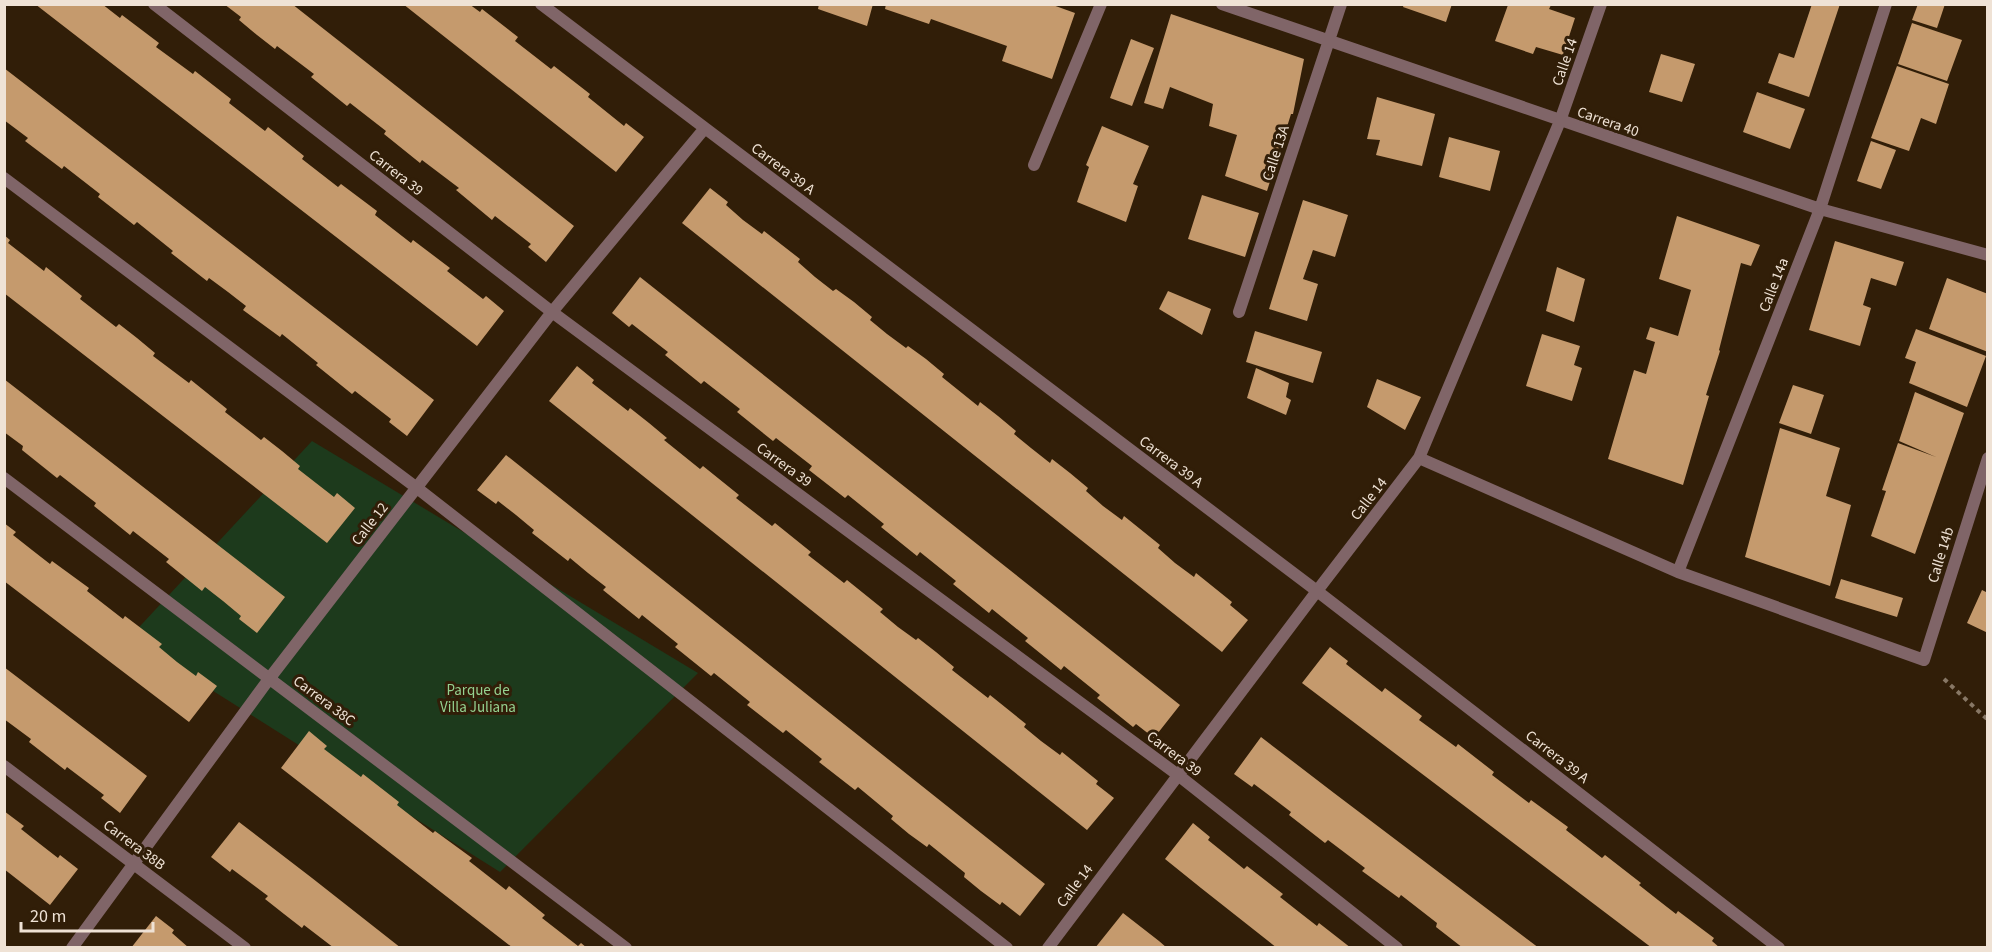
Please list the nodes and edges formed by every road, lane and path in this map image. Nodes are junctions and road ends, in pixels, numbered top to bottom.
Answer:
1 (154, 4) edge
2 (541, 4) edge
3 (1101, 4) edge
4 (1222, 4) edge
5 (1341, 4) edge
6 (1601, 4) edge
7 (1886, 4) edge
8 (1329, 41) junction
9 (1560, 121) junction
10 (705, 128) junction
11 (1034, 165) dead end
12 (4, 178) edge
13 (1820, 209) junction
14 (1988, 255) edge
15 (552, 312) junction
16 (1239, 312) dead end
17 (1419, 458) junction
18 (1988, 458) edge
19 (4, 478) edge
20 (417, 488) junction
21 (1678, 572) junction
22 (1317, 591) junction
23 (1924, 660) junction
24 (269, 679) junction
25 (1988, 720) edge
26 (4, 766) edge
27 (1178, 775) junction
28 (134, 863) junction
29 (72, 948) edge
30 (245, 948) edge
31 (627, 948) edge
32 (1007, 948) edge
33 (1048, 948) edge
34 (1397, 948) edge
35 (1779, 948) edge

1 - 15 street, Carrera 39
2 - 10 street, Carrera 39 A
3 - 11 street
4 - 8 street, Carrera 40
5 - 8 street, Calle 13A
6 - 9 street, Calle 14
7 - 13 street, Calle 14a
8 - 9 street, Carrera 40
8 - 16 street, Calle 13A
9 - 13 street, Carrera 40
9 - 17 street, Calle 14
10 - 15 street, Calle 12
10 - 22 street, Carrera 39 A
12 - 20 street
13 - 14 street, Carrera 40
13 - 21 street, Calle 14a
15 - 20 street, Calle 12
15 - 27 street, Carrera 39
17 - 21 street
17 - 22 street, Calle 14
18 - 23 street, Calle 14b
19 - 24 street, Carrera 38C
20 - 24 street, Calle 12
20 - 32 street
21 - 23 street
22 - 27 street, Calle 14
22 - 35 street, Carrera 39 A
23 - 25 path
24 - 28 street, Calle 12
24 - 31 street, Carrera 38C
26 - 28 street, Carrera 38B
27 - 33 street, Calle 14
27 - 34 street, Carrera 39
28 - 29 street, Calle 12
28 - 30 street, Carrera 38B

